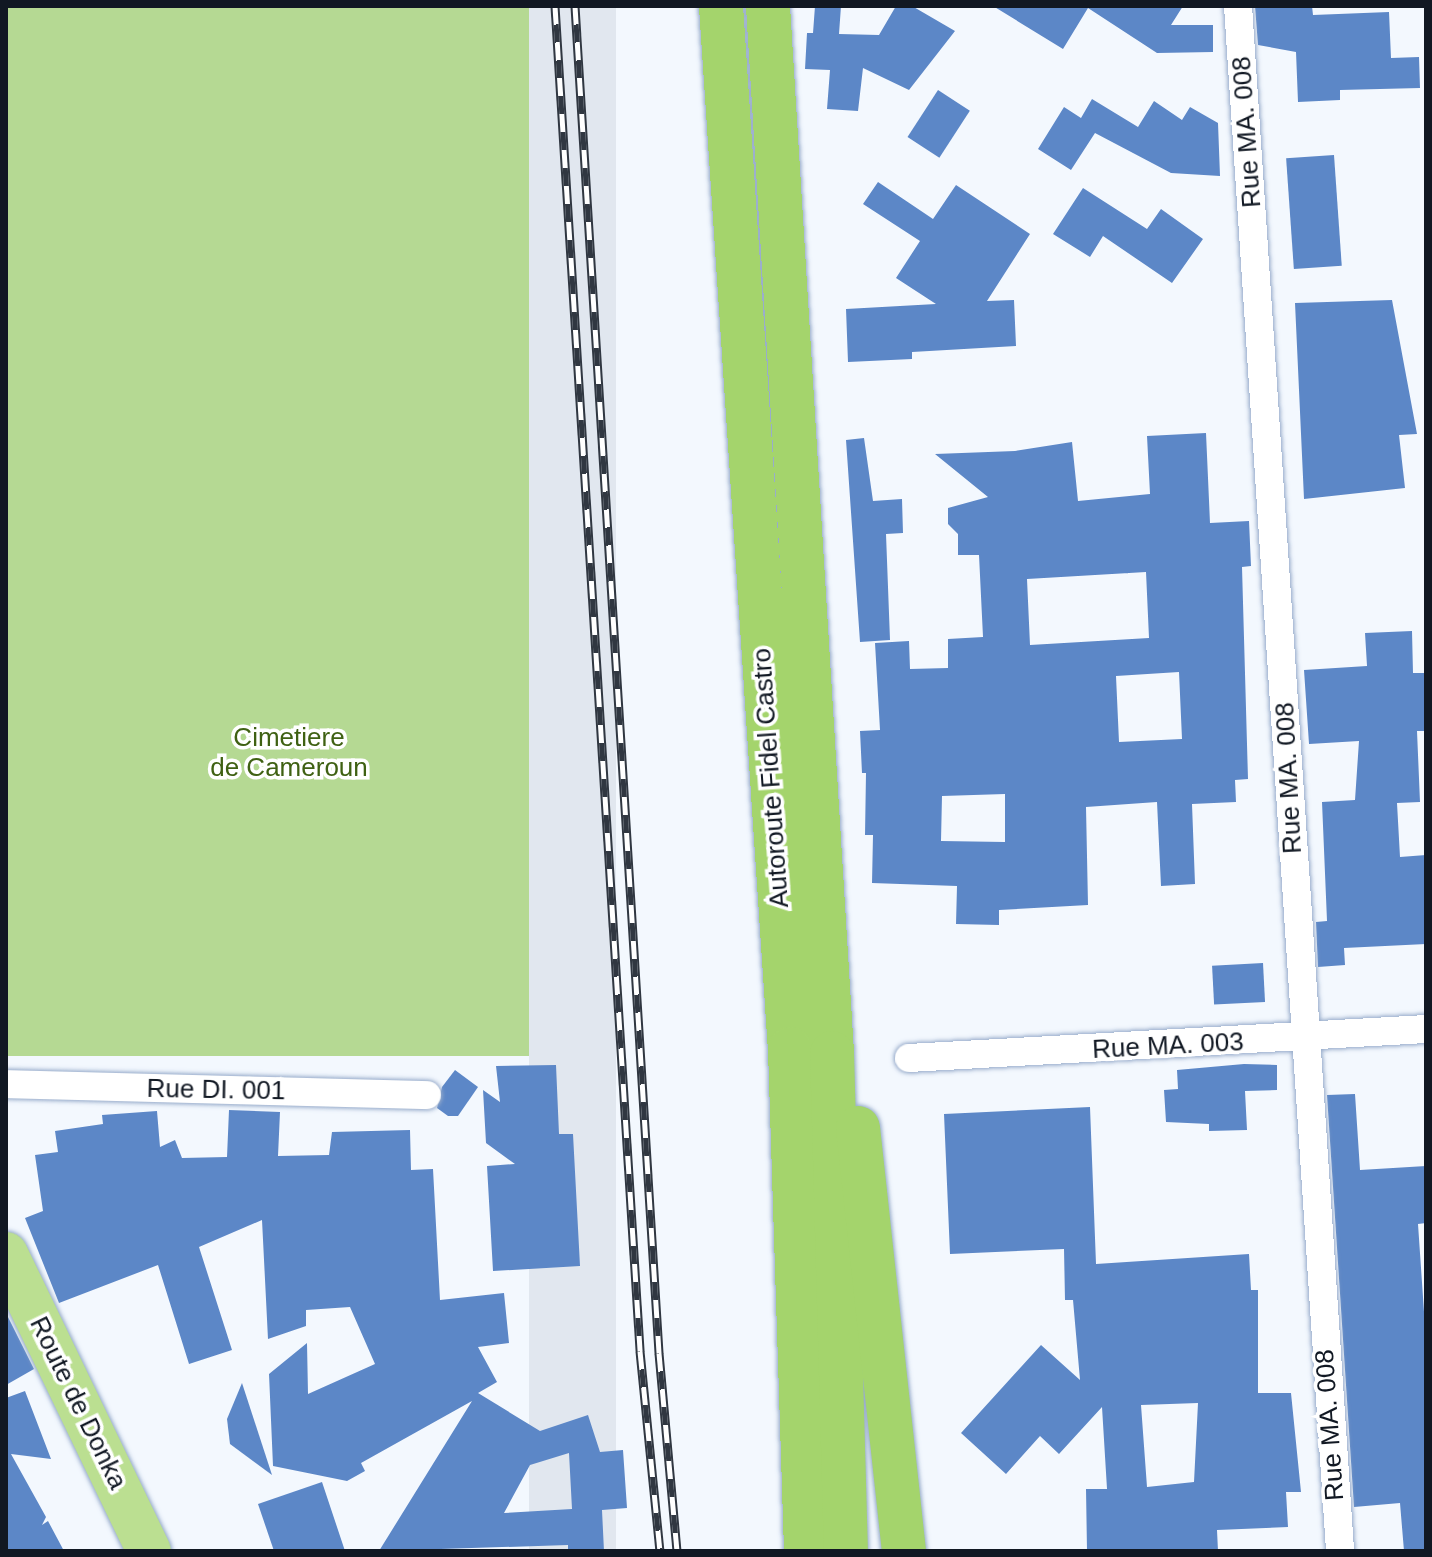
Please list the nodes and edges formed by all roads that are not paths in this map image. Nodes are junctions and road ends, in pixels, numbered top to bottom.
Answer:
1 (721, 6) edge
2 (768, 6) edge
3 (1238, 6) edge
4 (825, 949) junction
5 (1426, 1029) edge
6 (1303, 1040) junction
7 (909, 1058) dead end
8 (6, 1084) edge
9 (427, 1095) dead end
10 (6, 1254) edge
11 (149, 1551) edge
12 (806, 1551) edge
13 (846, 1551) edge
14 (904, 1551) edge
15 (1340, 1551) edge

1 - 12 highway, Autoroute Fidel Castro
2 - 4 highway, Autoroute Fidel Castro
3 - 6 street, Rue MA. 008
4 - 13 highway, Autoroute Fidel Castro
4 - 14 highway
5 - 6 street, Rue MA. 003
6 - 7 street, Rue MA. 003
6 - 15 street, Rue MA. 008
8 - 9 street, Rue DI. 001
10 - 11 main road, Route de Donka

